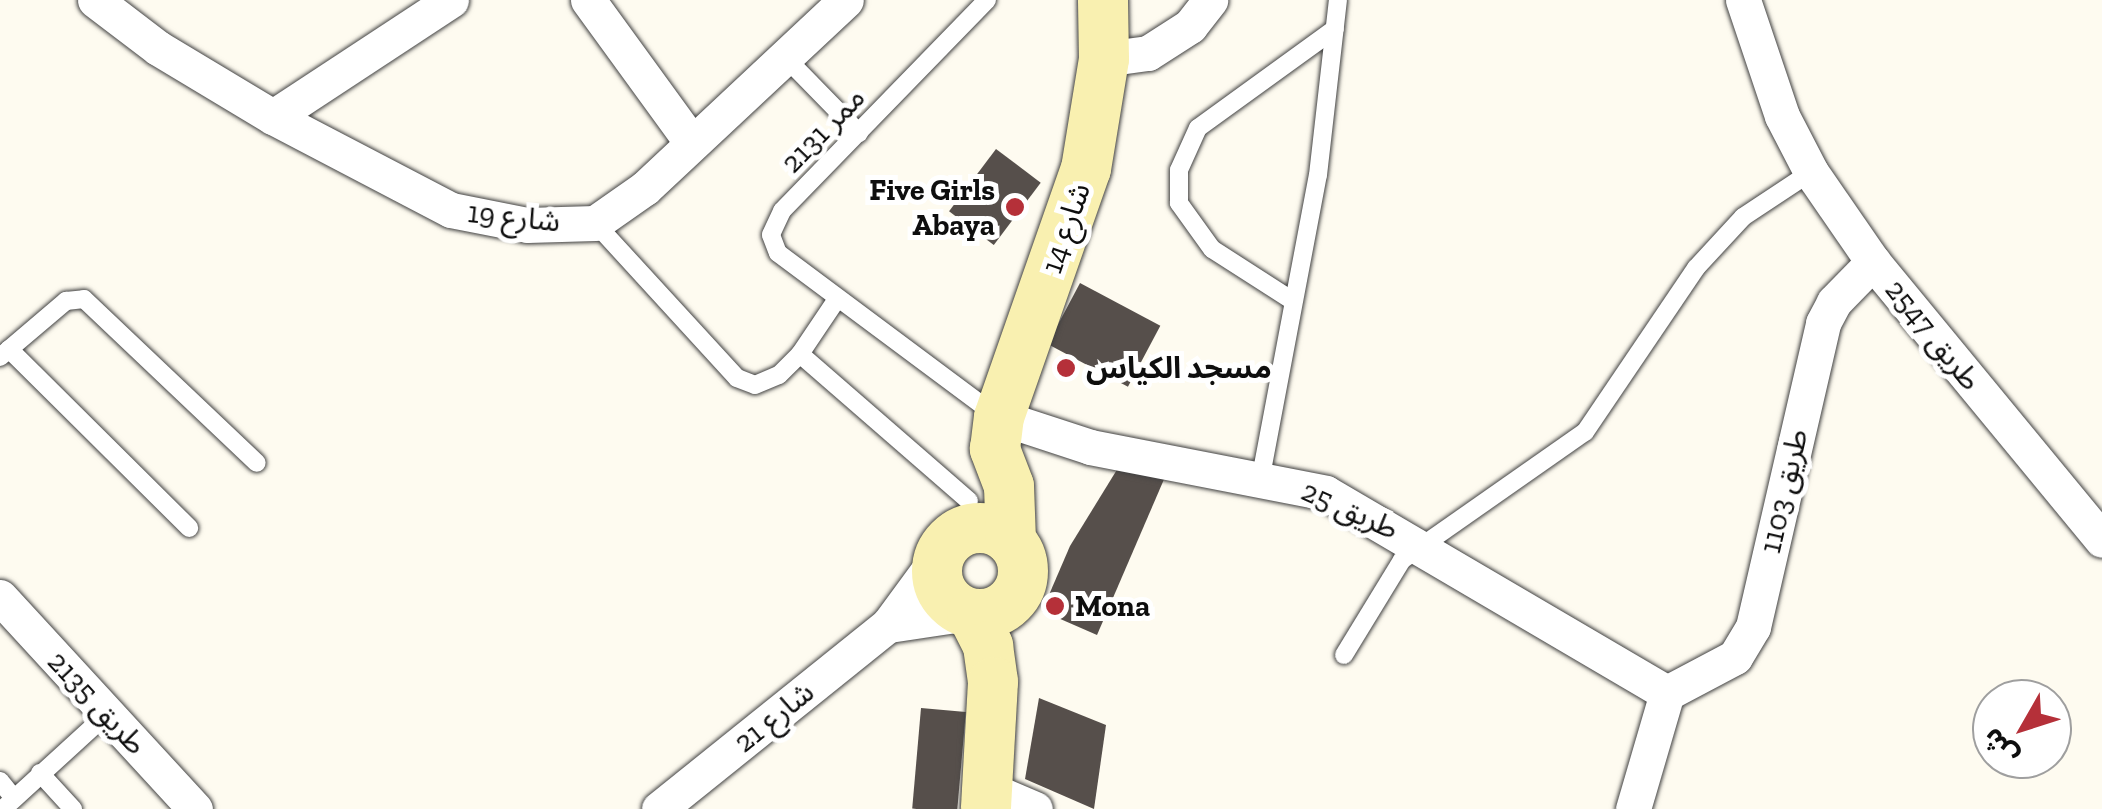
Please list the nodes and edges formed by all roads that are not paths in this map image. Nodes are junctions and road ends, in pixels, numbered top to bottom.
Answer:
1 (94, 0) edge
2 (452, 0) edge
3 (588, 0) edge
4 (846, 0) edge
5 (987, 0) edge
6 (1103, 0) edge
7 (1210, 0) edge
8 (1338, 0) edge
9 (1743, 0) edge
10 (1335, 29) junction
11 (783, 55) junction
12 (1104, 60) junction
13 (273, 117) junction
14 (859, 133) junction
15 (691, 142) junction
16 (1810, 172) junction
17 (595, 223) junction
18 (1873, 262) junction
19 (838, 299) junction
20 (1293, 302) junction
21 (5, 353) edge
22 (800, 354) junction
23 (996, 433) junction
24 (258, 463) dead end
25 (1261, 476) junction
26 (190, 528) dead end
27 (956, 530) junction
28 (2102, 540) edge
29 (1422, 543) junction
30 (1015, 564) junction
31 (0, 597) edge
32 (970, 613) junction
33 (888, 625) junction
34 (1344, 656) dead end
35 (1667, 693) junction
36 (107, 714) junction
37 (40, 773) junction
38 (0, 782) edge
39 (989, 782) edge
40 (8, 804) edge
41 (73, 809) edge
42 (195, 809) edge
43 (659, 809) edge
44 (1034, 809) edge
45 (1633, 809) edge

1 - 13 street, شارع 19
2 - 13 street
3 - 15 street
4 - 11 street, شارع 19
5 - 14 lane, ممر 2131
6 - 12 street, شارع 14
7 - 12 street
8 - 10 lane
9 - 16 street, طريق 2547
10 - 20 lane
10 - 20 lane
11 - 14 lane
11 - 15 street, شارع 19
12 - 23 street, شارع 14
13 - 17 street, شارع 19
14 - 19 lane, ممر 2131
15 - 17 street, شارع 19
16 - 18 street, طريق 2547
16 - 29 lane
17 - 22 lane
18 - 28 street, طريق 2547
18 - 35 street, طريق 1103
19 - 22 lane
19 - 23 lane, ممر 2131
20 - 25 lane
21 - 24 lane
21 - 26 lane
22 - 27 lane
23 - 25 street, طريق 25
23 - 27 street, شارع 14
23 - 30 street
25 - 29 street, طريق 25
27 - 30 street
27 - 32 street
27 - 33 street, شارع 21
29 - 34 lane
29 - 35 street, طريق 25
30 - 32 street
30 - 39 street
31 - 36 street, طريق 2135
32 - 33 street
32 - 39 street
33 - 43 street, شارع 21
35 - 45 street
36 - 37 lane
36 - 42 street, طريق 2135
37 - 40 lane
37 - 41 lane
38 - 40 lane
39 - 44 street

